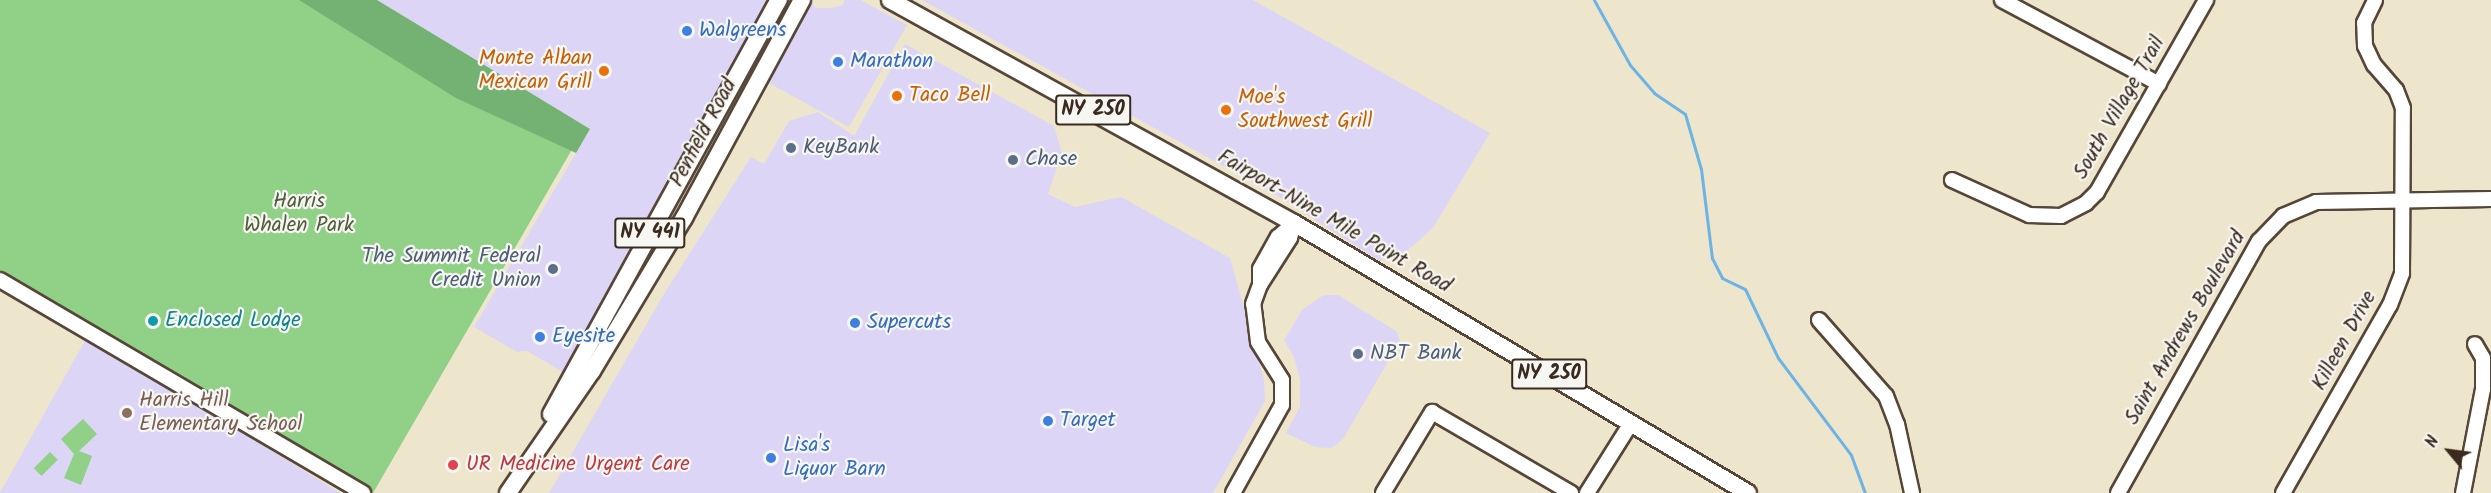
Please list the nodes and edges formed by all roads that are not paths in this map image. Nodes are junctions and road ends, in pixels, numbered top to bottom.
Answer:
1 (779, 0) edge
2 (802, 0) edge
3 (890, 0) edge
4 (2002, 0) edge
5 (2206, 0) edge
6 (2374, 0) edge
7 (2159, 84) junction
8 (1952, 180) dead end
9 (2404, 198) junction
10 (2491, 199) edge
11 (1294, 223) junction
12 (0, 280) edge
13 (1819, 320) dead end
14 (2475, 344) dead end
15 (1631, 423) junction
16 (524, 467) junction
17 (363, 493) edge
18 (508, 493) edge
19 (1233, 493) edge
20 (1383, 493) edge
21 (1571, 493) edge
22 (1587, 493) edge
23 (1748, 493) edge
24 (1912, 493) edge
25 (2118, 493) edge
26 (2283, 493) edge
27 (2463, 493) edge

1 - 16 main road, Penfield Road / NY 441
2 - 16 main road, Penfield Road / NY 441
3 - 11 main road, Fairport-Nine Mile Point Road / NY 250
4 - 7 street
5 - 7 street, South Village Trail
6 - 9 street, Killeen Drive
7 - 8 street, South Village Trail
9 - 10 street, Saint Andrews Boulevard
9 - 25 street, Saint Andrews Boulevard
9 - 26 street, Killeen Drive
11 - 15 main road, Fairport-Nine Mile Point Road / NY 250
11 - 19 street
12 - 17 street
13 - 24 street
14 - 27 street
15 - 22 street
15 - 23 main road, Fairport-Nine Mile Point Road / NY 250
16 - 18 main road, Penfield Road / NY 441
20 - 21 street

